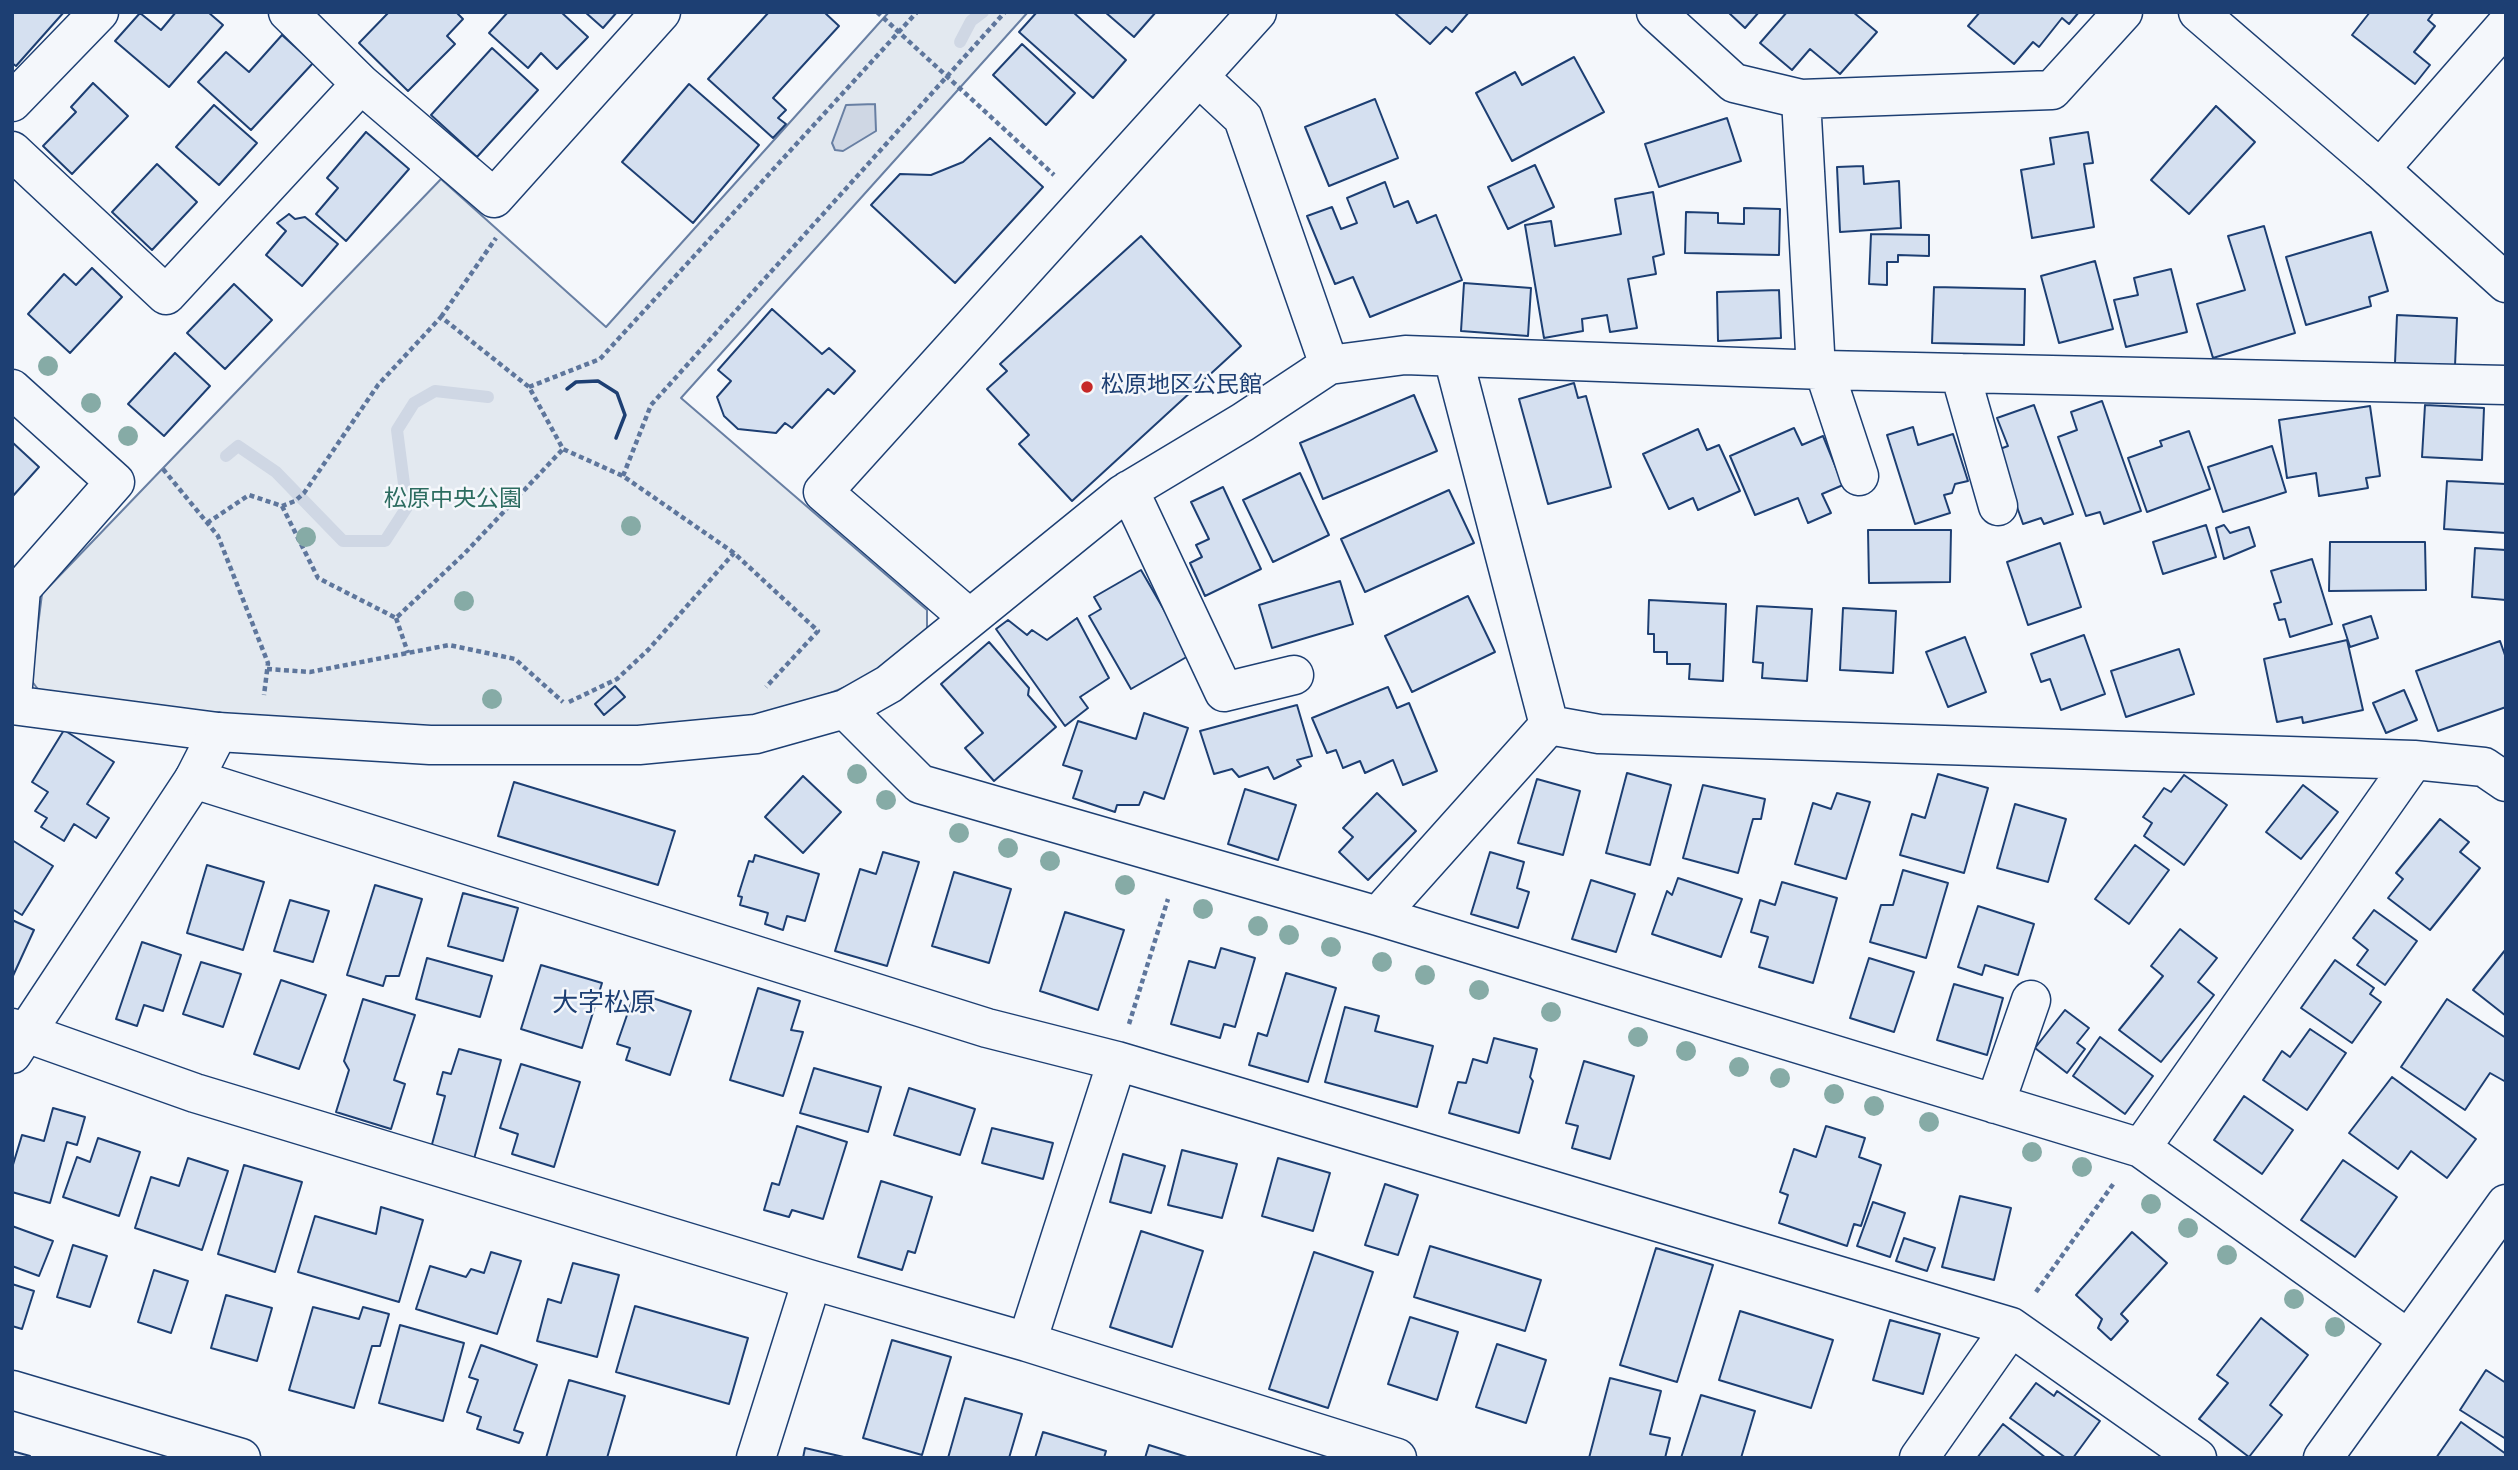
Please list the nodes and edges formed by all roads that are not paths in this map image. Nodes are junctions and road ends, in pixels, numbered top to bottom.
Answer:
1 (99, 12) edge
2 (288, 12) edge
3 (661, 12) edge
4 (1258, 12) edge
5 (1656, 12) edge
6 (2123, 12) edge
7 (2198, 12) edge
8 (2506, 25) edge
9 (1200, 78) junction
10 (361, 84) junction
11 (1801, 99) junction
12 (12, 102) edge
13 (12, 151) edge
14 (2380, 169) junction
15 (2506, 283) edge
16 (1453, 357) junction
17 (1329, 365) junction
18 (1820, 370) junction
19 (1960, 373) junction
20 (2506, 385) edge
21 (12, 389) edge
22 (1859, 476) dead end
23 (1129, 490) junction
24 (1998, 506) dead end
25 (969, 618) junction
26 (1294, 675) dead end
27 (12, 698) edge
28 (12, 705) edge
29 (845, 709) junction
30 (1549, 725) junction
31 (218, 732) junction
32 (2414, 760) junction
33 (194, 779) junction
34 (2506, 782) edge
35 (1378, 916) junction
36 (2031, 1000) dead end
37 (17, 1039) edge
38 (1117, 1061) junction
39 (1995, 1104) junction
40 (2141, 1148) junction
41 (2506, 1204) edge
42 (812, 1280) junction
43 (2011, 1327) junction
44 (2408, 1339) junction
45 (1027, 1342) junction
46 (12, 1390) edge
47 (241, 1458) edge
48 (756, 1458) edge
49 (1397, 1458) edge
50 (1919, 1458) edge
51 (2197, 1458) edge
52 (2323, 1458) edge

1 - 12 street
2 - 10 street
3 - 10 street
4 - 9 street
5 - 11 street
6 - 11 street
7 - 14 street
8 - 14 street
9 - 17 street
9 - 25 street
10 - 13 street
11 - 18 street
14 - 15 street
16 - 17 street
16 - 18 street
16 - 30 street
17 - 23 street
18 - 19 street
18 - 22 street
19 - 20 street
19 - 24 street
21 - 27 street
23 - 25 street
23 - 26 street
25 - 29 street
28 - 31 street
29 - 31 street
29 - 35 street
30 - 32 street
30 - 35 street
31 - 33 street
32 - 34 street
32 - 40 street
33 - 37 street
33 - 38 street
35 - 39 street
36 - 39 street
37 - 42 street
38 - 43 street
38 - 45 street
39 - 40 street
40 - 44 street
41 - 44 street
42 - 45 street
42 - 48 street
43 - 50 street
43 - 51 street
44 - 52 street
45 - 49 street
46 - 47 street

